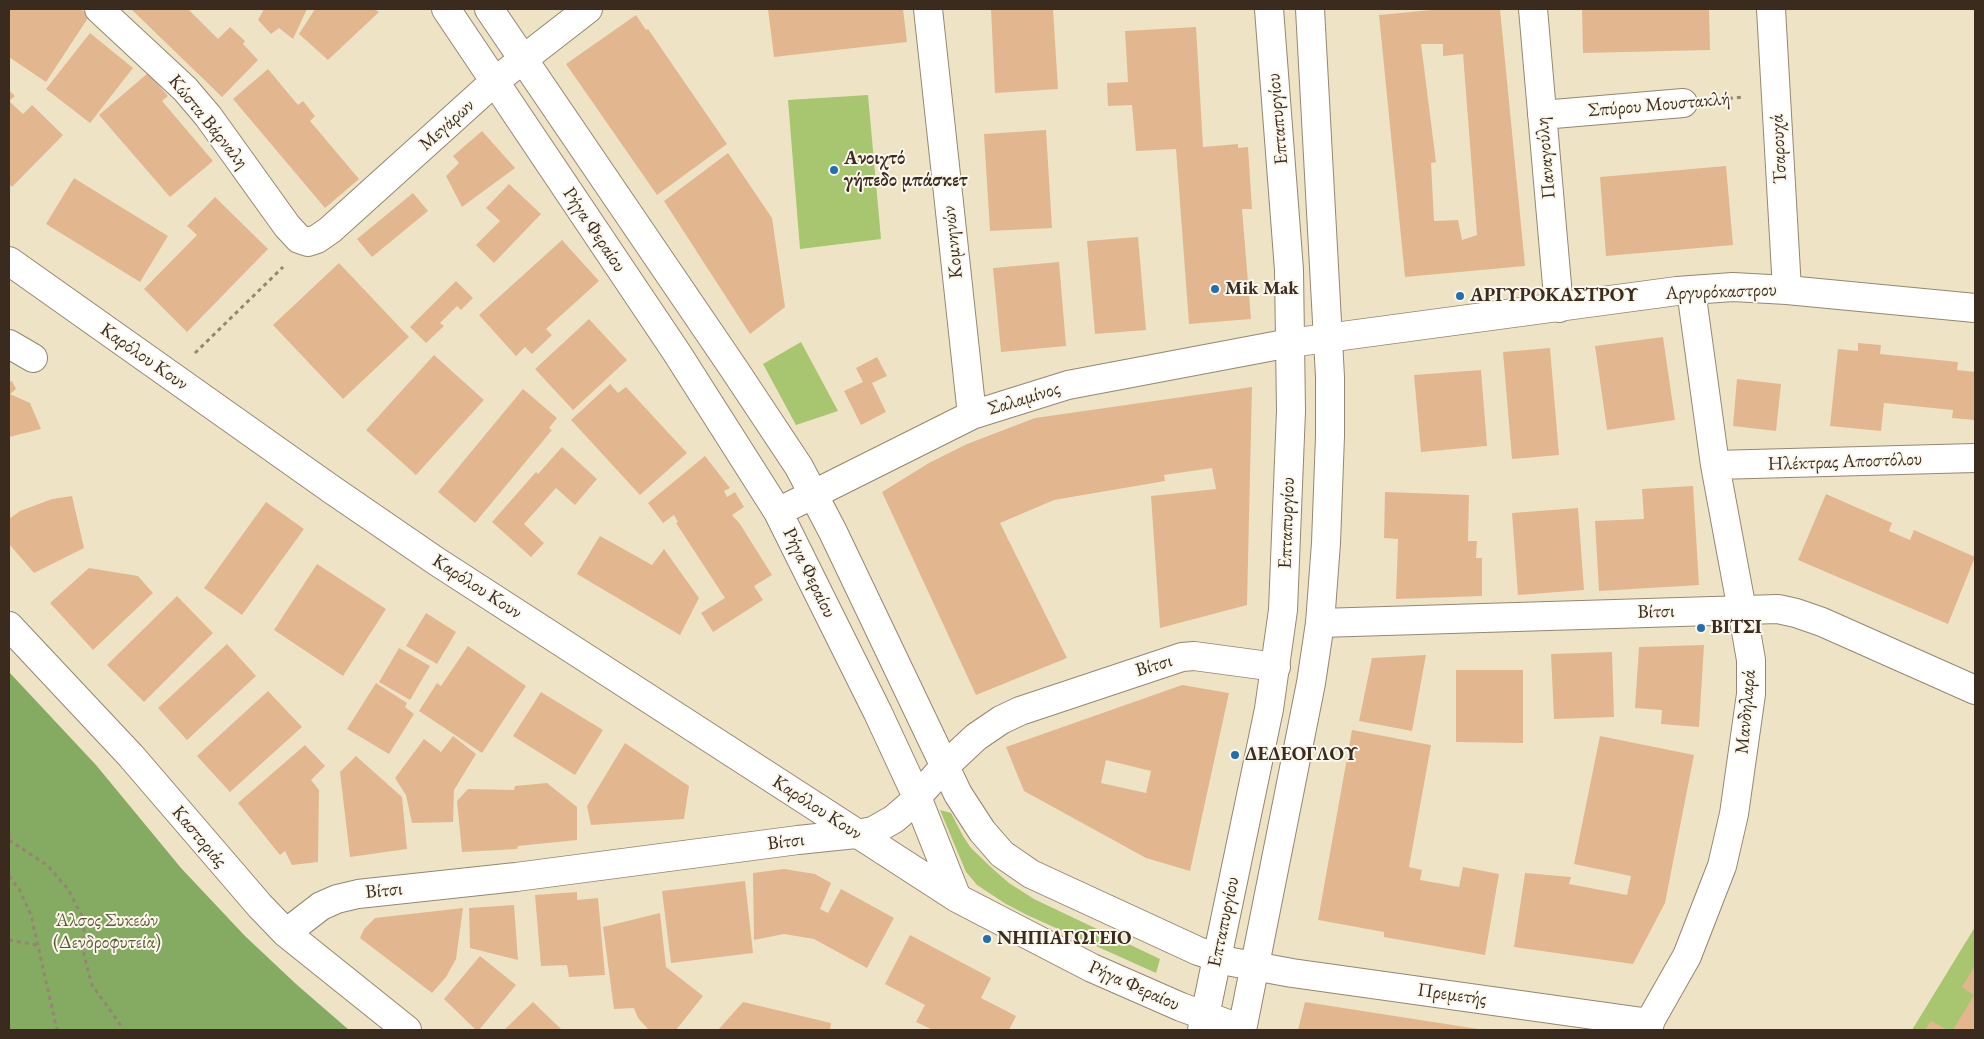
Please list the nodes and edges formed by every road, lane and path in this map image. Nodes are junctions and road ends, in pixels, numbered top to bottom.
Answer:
1 (99, 9) edge
2 (446, 9) edge
3 (489, 9) edge
4 (588, 9) edge
5 (928, 9) edge
6 (1269, 9) edge
7 (1310, 9) edge
8 (1533, 9) edge
9 (1771, 9) edge
10 (523, 58) junction
11 (494, 82) junction
12 (1776, 95) junction
13 (1683, 103) joint
14 (1542, 115) junction
15 (308, 242) junction
16 (9, 260) edge
17 (1691, 290) junction
18 (1787, 290) junction
19 (1560, 308) junction
20 (1975, 308) edge
21 (1328, 337) junction
22 (1290, 342) junction
23 (9, 344) edge
24 (33, 358) dead end
25 (171, 376) junction
26 (972, 415) junction
27 (1975, 458) edge
28 (1715, 465) junction
29 (814, 494) junction
30 (778, 512) junction
31 (1741, 609) junction
32 (1320, 623) junction
33 (9, 626) edge
34 (1276, 666) junction
35 (1975, 690) edge
36 (944, 767) junction
37 (917, 798) junction
38 (856, 834) junction
39 (9, 840) edge
40 (9, 876) edge
41 (957, 898) junction
42 (286, 932) junction
43 (9, 940) edge
44 (37, 944) junction
45 (1216, 958) junction
46 (1254, 967) junction
47 (1203, 1024) edge
48 (1647, 1026) edge
49 (57, 1030) edge
50 (124, 1030) edge
51 (407, 1030) edge
52 (1242, 1030) edge

1 - 15 street, Κώστα Βάρναλη
2 - 11 street, Ρήγα Φεραίου
3 - 10 street, Ρήγα Φεραίου
4 - 10 street, Μεγάρων
5 - 26 street, Κομνηνών
6 - 22 street, Επταπυργίου
7 - 21 street, Επταπυργίου
8 - 14 street, Παναγούλη
9 - 12 street, Τσαρουχά
10 - 11 street, Μεγάρων
10 - 29 street, Ρήγα Φεραίου
11 - 15 street, Μεγάρων
11 - 30 street, Ρήγα Φεραίου
12 - 13 path, Σπύρου Μουστακλή
12 - 18 street, Τσαρουχά
13 - 14 street, Σπύρου Μουστακλή
14 - 19 street, Παναγούλη
15 - 25 path
16 - 25 street, Καρόλου Κουν
17 - 18 street, Αργυρόκαστρου
17 - 19 street, Αργυρόκαστρου
17 - 28 street, Μανδηλαρά
18 - 20 street, Αργυρόκαστρου
19 - 21 street, Αργυρόκαστρου
21 - 22 street, Αργυρόκαστρου
21 - 32 street, Επταπυργίου
22 - 26 street, Σαλαμίνος
22 - 34 street, Επταπυργίου
23 - 24 street
25 - 38 street, Καρόλου Κουν
26 - 29 street, Σαλαμίνος
27 - 28 street, Ηλέκτρας Αποστόλου
28 - 31 street, Μανδηλαρά
29 - 30 street, Σαλαμίνος
29 - 36 street, Ρήγα Φεραίου
30 - 37 street, Ρήγα Φεραίου
31 - 32 street, Βίτσι
31 - 35 street, Βίτσι
31 - 48 street, Μανδηλαρά
32 - 46 street, Επταπυργίου
33 - 42 street, Καστοριάς
34 - 36 street, Βίτσι
34 - 45 street, Επταπυργίου
36 - 37 street, Βίτσι
36 - 45 street, Ρήγα Φεραίου
37 - 38 street, Βίτσι
37 - 41 street, Ρήγα Φεραίου
38 - 41 street, Καρόλου Κουν
38 - 42 street, Βίτσι
39 - 50 path
40 - 44 path
41 - 47 street, Ρήγα Φεραίου
42 - 51 street, Καστοριάς
43 - 44 path
44 - 49 path
45 - 46 street, Ρήγα Φεραίου
45 - 47 street, Επταπυργίου
46 - 48 street, Πρεμετής
46 - 52 street, Επταπυργίου
47 - 52 street, Ρήγα Φεραίου

